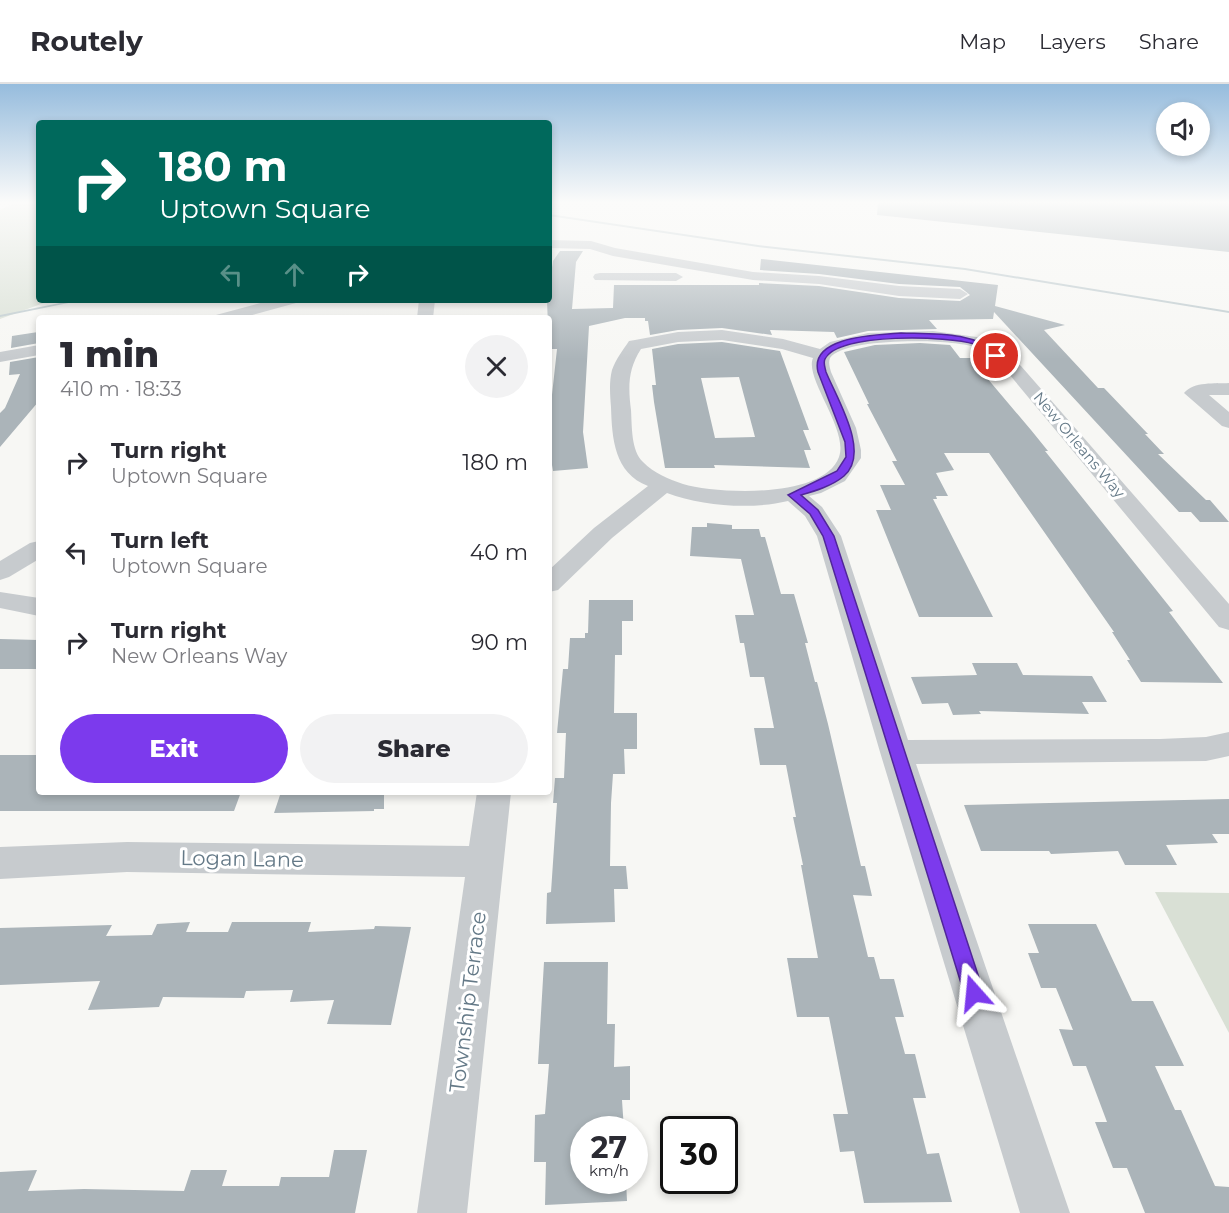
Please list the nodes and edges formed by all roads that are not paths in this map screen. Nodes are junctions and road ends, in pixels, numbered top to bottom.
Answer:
1 (610, 254) edge
2 (623, 254) edge
3 (753, 276) junction
4 (960, 294) dead end
5 (279, 303) edge
6 (233, 315) edge
7 (36, 351) edge
8 (823, 355) junction
9 (0, 357) edge
10 (1229, 389) edge
11 (1229, 422) edge
12 (662, 486) junction
13 (794, 495) junction
14 (36, 550) edge
15 (0, 572) edge
16 (552, 581) edge
17 (0, 600) edge
18 (36, 606) edge
19 (1229, 621) edge
20 (1229, 744) edge
21 (896, 752) junction
22 (494, 795) edge
23 (484, 862) junction
24 (0, 863) edge
25 (442, 1213) edge
26 (1045, 1213) edge

1 - 3 street
2 - 3 street
3 - 4 street
5 - 6 street
7 - 9 street
8 - 12 street
8 - 13 street
8 - 19 street, New Orleans Way
10 - 11 street
12 - 13 street
12 - 16 street
13 - 21 street
14 - 15 street
17 - 18 street
20 - 21 street
21 - 26 street
22 - 23 street, Township Terrace
23 - 24 street, Logan Lane
23 - 25 street, Township Terrace

